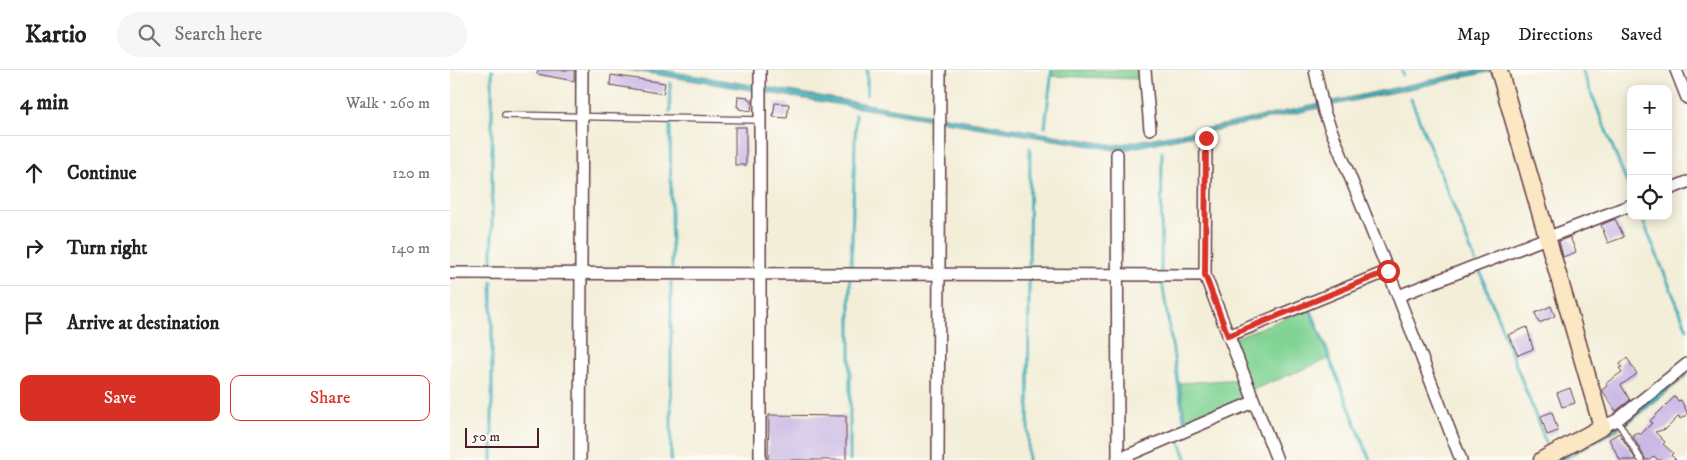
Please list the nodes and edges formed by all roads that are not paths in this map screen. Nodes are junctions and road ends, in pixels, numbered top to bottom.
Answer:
1 (582, 70) edge
2 (760, 70) edge
3 (940, 70) edge
4 (1145, 70) edge
5 (1315, 70) edge
6 (1676, 70) edge
7 (1500, 72) edge
8 (1687, 98) edge
9 (506, 116) dead end
10 (582, 117) junction
11 (760, 120) junction
12 (1150, 129) dead end
13 (1206, 138) dead end
14 (1117, 154) dead end
15 (1687, 182) edge
16 (1672, 188) edge
17 (1627, 207) edge
18 (1547, 238) junction
19 (1388, 271) junction
20 (450, 273) edge
21 (580, 274) junction
22 (759, 274) junction
23 (939, 274) junction
24 (1118, 275) junction
25 (1205, 275) junction
26 (1398, 296) junction
27 (1228, 336) junction
28 (1687, 364) edge
29 (1253, 402) junction
30 (1620, 424) junction
31 (1602, 427) junction
32 (580, 460) edge
33 (760, 460) edge
34 (938, 460) edge
35 (1118, 460) edge
36 (1277, 460) edge
37 (1461, 460) edge
38 (1542, 460) edge
39 (1641, 460) edge

1 - 10 street
2 - 11 street
3 - 23 street
4 - 12 street
5 - 19 street
6 - 8 street
7 - 18 street
9 - 10 lane
10 - 11 lane
10 - 21 street
11 - 22 street
13 - 25 street
14 - 24 street
15 - 16 street
17 - 18 street
18 - 26 street
18 - 31 street
19 - 26 street
19 - 27 street
20 - 21 street
21 - 22 street
21 - 32 street
22 - 23 street
22 - 33 street
23 - 24 street
23 - 34 street
24 - 25 street
24 - 35 street
25 - 27 street
26 - 37 street
27 - 29 street
28 - 30 street
29 - 35 street
29 - 36 street
30 - 31 street
30 - 39 lane
31 - 38 street

